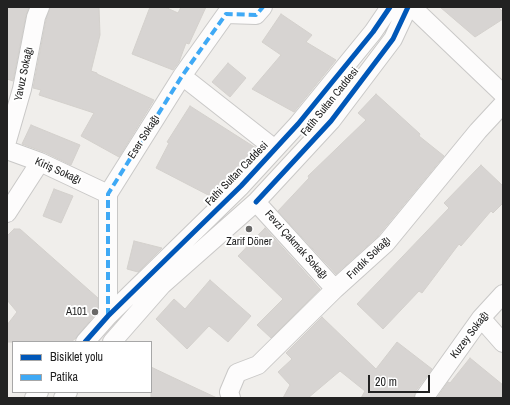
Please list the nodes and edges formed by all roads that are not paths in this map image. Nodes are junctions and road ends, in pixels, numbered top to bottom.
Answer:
1 (40, 7) edge
2 (263, 7) edge
3 (390, 7) edge
4 (408, 7) edge
5 (412, 7) edge
6 (223, 11) edge
7 (182, 76) junction
8 (503, 94) edge
9 (503, 104) edge
10 (7, 141) edge
11 (275, 149) junction
12 (7, 150) edge
13 (40, 162) junction
14 (108, 194) junction
15 (256, 202) junction
16 (7, 213) edge
17 (336, 289) junction
18 (503, 294) edge
19 (108, 316) junction
20 (481, 318) junction
21 (86, 341) edge
22 (113, 341) edge
23 (503, 343) edge
24 (231, 398) edge
25 (424, 398) edge

1 - 10 street, Yavuz Sokağı
2 - 6 street, Eser Sokağı
3 - 11 street, Fathi Sultan Caddesi
4 - 15 street, Fatih Sultan Caddesi
5 - 8 street
6 - 7 street, Eser Sokağı
7 - 11 street
7 - 14 street, Eser Sokağı
9 - 17 street, Fındık Sokağı
11 - 19 street, Fathi Sultan Caddesi
12 - 13 street, Kiriş Sokağı
13 - 14 street, Kiriş Sokağı
13 - 16 street
14 - 19 street
15 - 17 street, Fevzi Çakmak Sokağı
15 - 22 street, Fatih Sultan Caddesi
17 - 24 street, Fındık Sokağı
18 - 20 street, Kuzey Sokağı
19 - 21 street, Fathi Sultan Caddesi
20 - 23 street
20 - 25 street, Kuzey Sokağı

